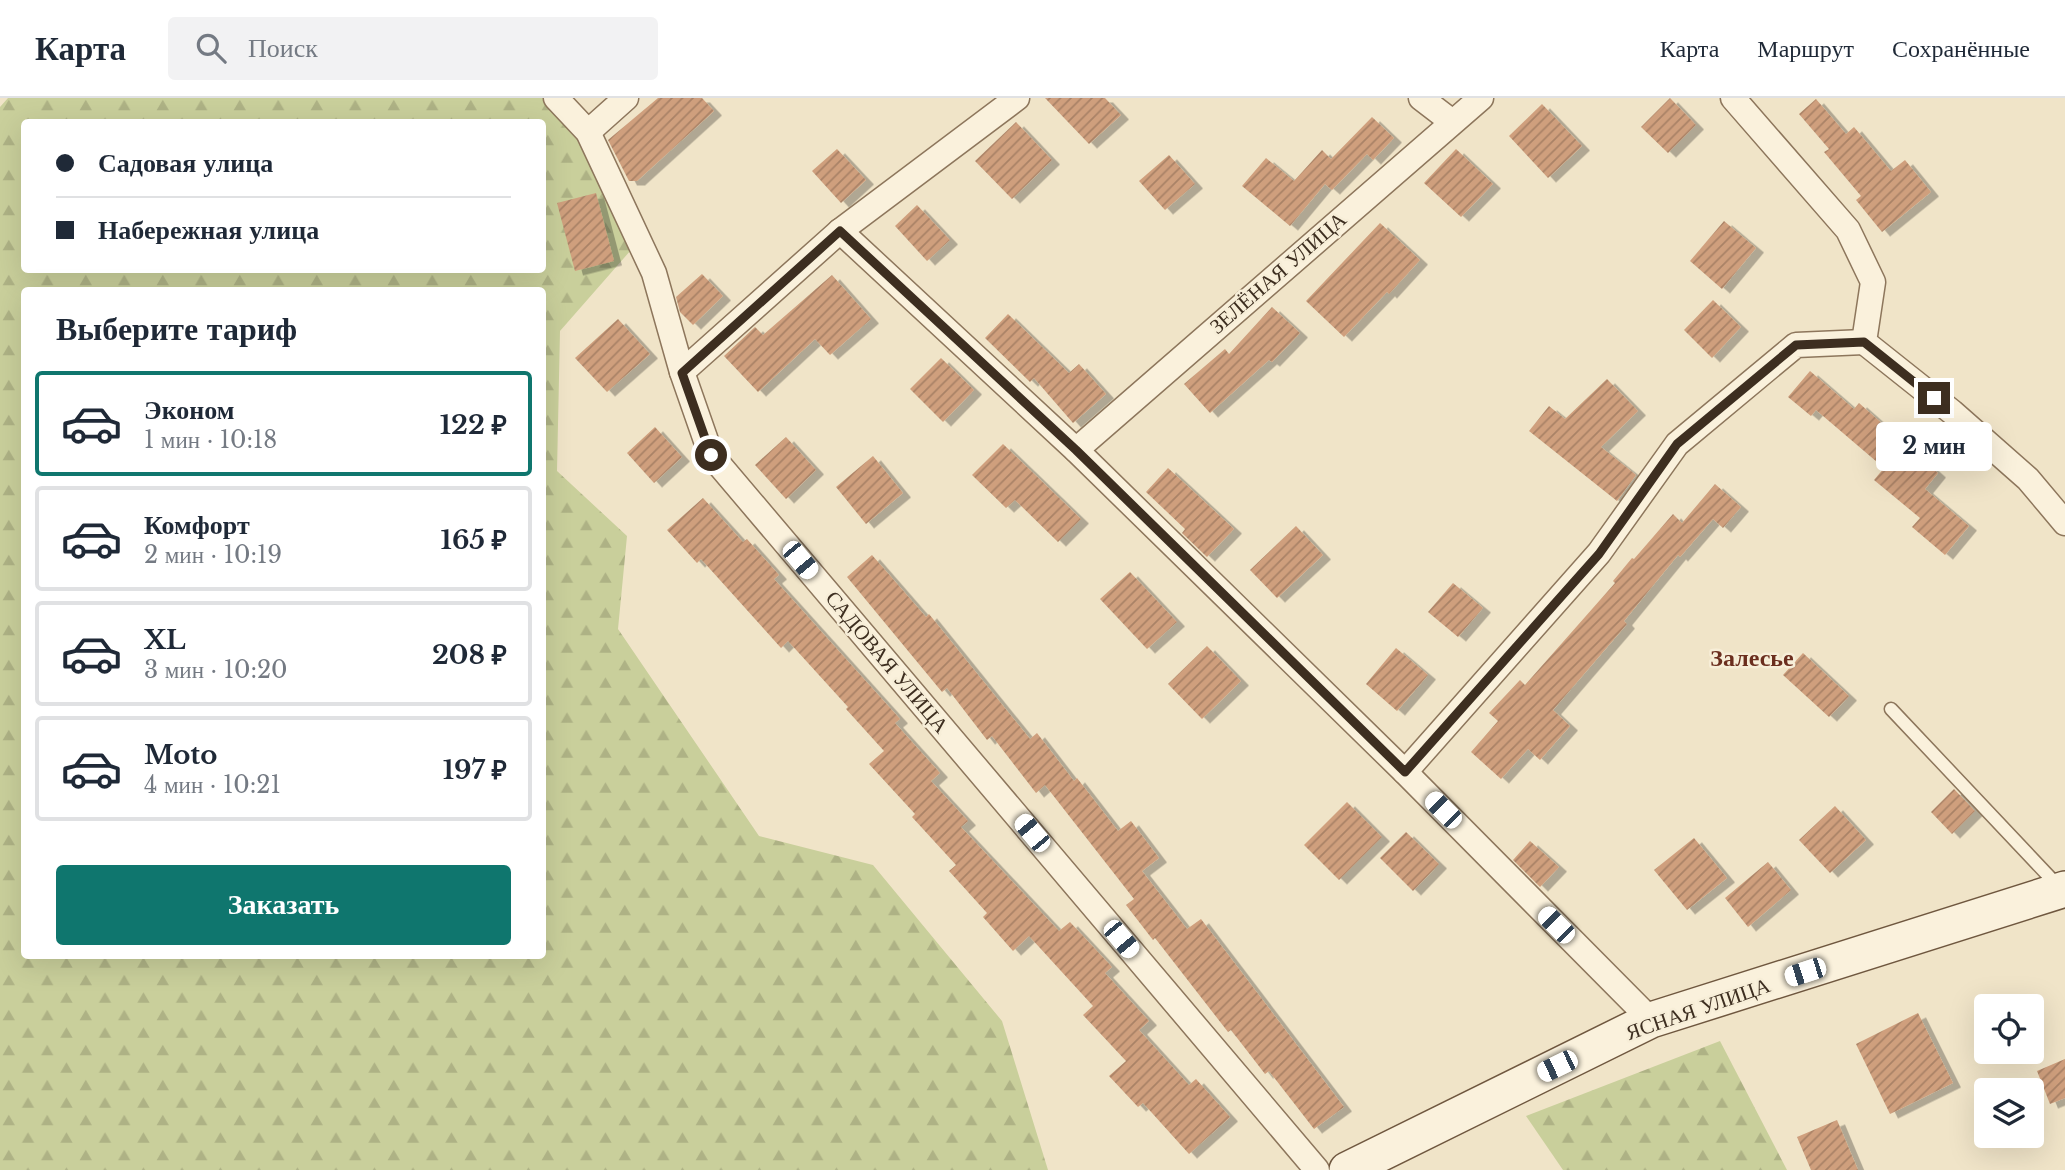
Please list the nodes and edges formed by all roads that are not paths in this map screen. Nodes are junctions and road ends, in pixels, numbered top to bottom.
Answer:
1 (556, 98) edge
2 (626, 98) edge
3 (1017, 98) edge
4 (1421, 98) edge
5 (1480, 98) edge
6 (1733, 98) edge
7 (1451, 121) junction
8 (588, 131) junction
9 (840, 231) junction
10 (1864, 342) junction
11 (682, 373) junction
12 (1076, 450) junction
13 (2065, 523) edge
14 (1891, 709) dead end
15 (1405, 772) junction
16 (2063, 890) edge
17 (1651, 1020) junction
18 (1317, 1170) edge
19 (1347, 1170) edge

1 - 8 street, САДОВАЯ УЛИЦА
2 - 8 street
3 - 9 street
4 - 7 street
5 - 7 street, ЗЕЛЁНАЯ УЛИЦА
6 - 10 street
7 - 12 street, ЗЕЛЁНАЯ УЛИЦА
8 - 11 street, САДОВАЯ УЛИЦА
9 - 11 street
9 - 12 street
10 - 13 street
10 - 15 street
11 - 18 street, САДОВАЯ УЛИЦА
12 - 15 street
14 - 16 lane
15 - 17 street
16 - 17 main road, ЯСНАЯ УЛИЦА
17 - 19 main road, ЯСНАЯ УЛИЦА

